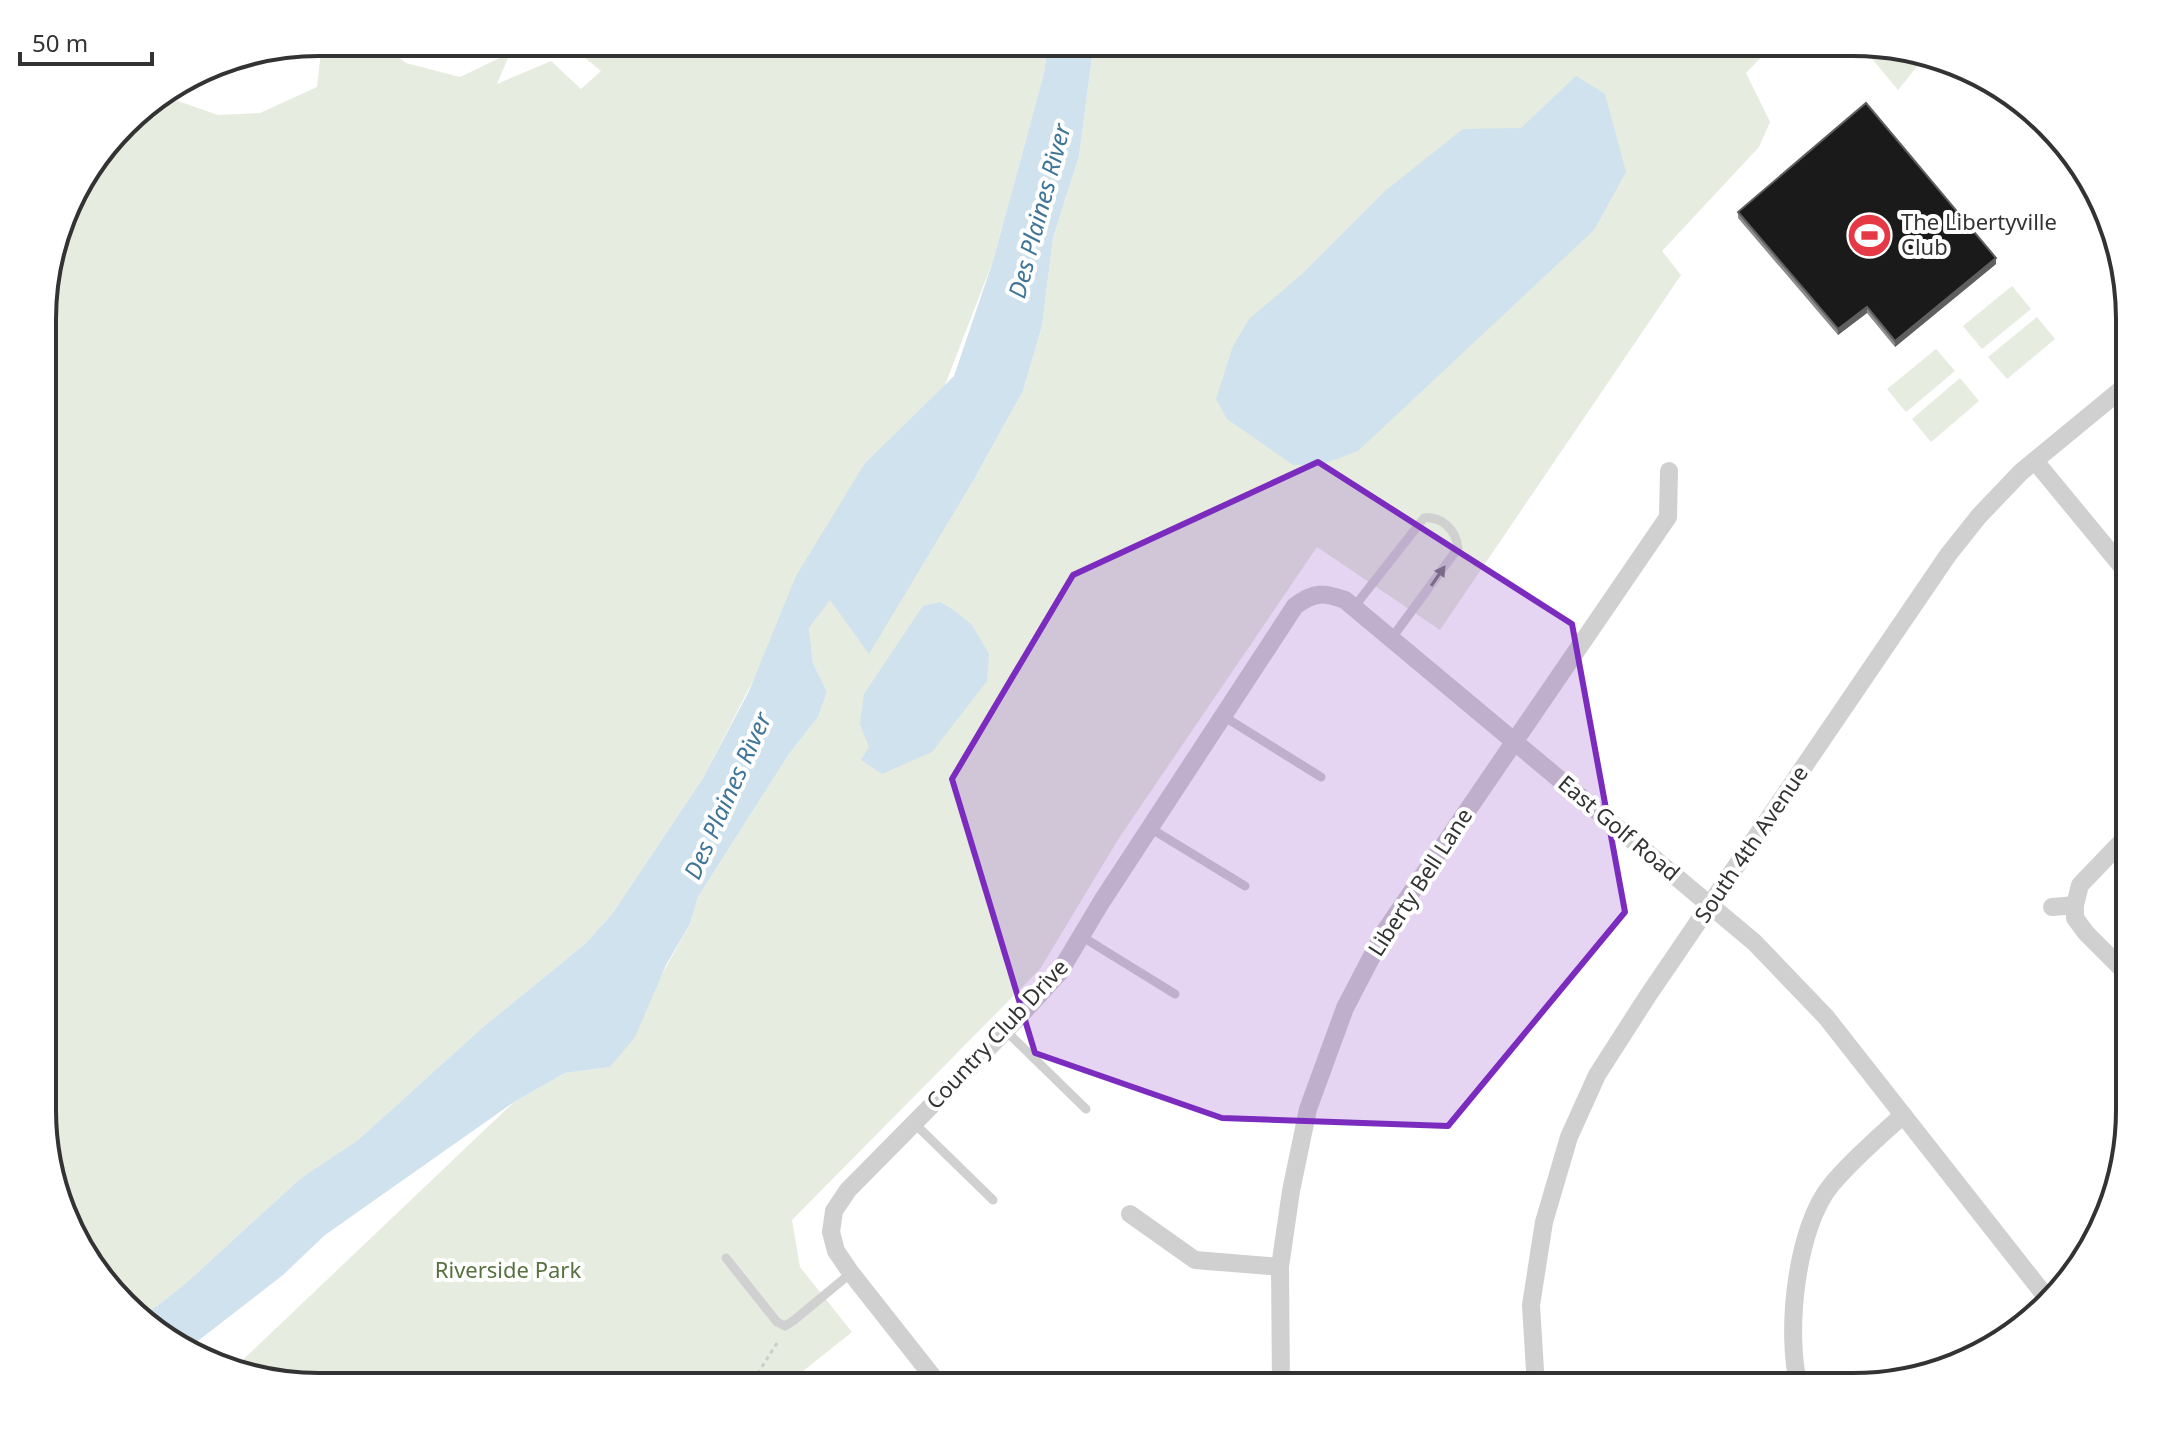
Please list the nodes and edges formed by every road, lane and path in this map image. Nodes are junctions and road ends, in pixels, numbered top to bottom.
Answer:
1 (2115, 395) edge
2 (2035, 461) junction
3 (1669, 471) dead end
4 (2115, 558) edge
5 (1354, 607) junction
6 (1391, 639) junction
7 (1250, 675) joint
8 (1223, 716) junction
9 (1514, 740) junction
10 (1321, 777) dead end
11 (1150, 828) junction
12 (2115, 849) edge
13 (1245, 886) dead end
14 (1710, 904) junction
15 (2075, 905) junction
16 (2052, 907) dead end
17 (1081, 936) junction
18 (2115, 962) edge
19 (1175, 994) dead end
20 (1005, 1030) junction
21 (1086, 1109) dead end
22 (1903, 1115) junction
23 (914, 1123) junction
24 (993, 1200) dead end
25 (1130, 1214) dead end
26 (726, 1258) dead end
27 (1280, 1267) junction
28 (847, 1268) junction
29 (2042, 1292) edge
30 (785, 1326) junction
31 (1281, 1372) edge
32 (1535, 1372) edge
33 (1798, 1372) edge
34 (759, 1373) edge
35 (930, 1373) edge

1 - 2 street, South 4th Avenue
2 - 4 street
2 - 14 street, South 4th Avenue
3 - 9 street, Liberty Bell Lane
5 - 6 street, East Golf Road
6 -> 5 lane
5 - 7 street, East Golf Road
6 - 9 street, East Golf Road
7 - 8 street, Country Club Drive
8 - 10 lane
8 - 11 street, Country Club Drive
9 - 14 street, East Golf Road
9 - 27 street, Liberty Bell Lane
11 - 13 lane
11 - 17 street, Country Club Drive
12 - 15 street
14 - 22 street, East Golf Road
14 - 32 street, South 4th Avenue
15 - 16 street
15 - 18 street
17 - 19 lane
17 - 20 street, Country Club Drive
20 - 21 lane
20 - 23 street, Country Club Drive
22 - 29 street, East Golf Road
22 - 33 street
23 - 24 lane
23 - 28 street, Country Club Drive
25 - 27 street
26 - 30 lane
27 - 31 street, Liberty Bell Lane
28 - 30 lane
28 - 35 street
30 - 34 path

